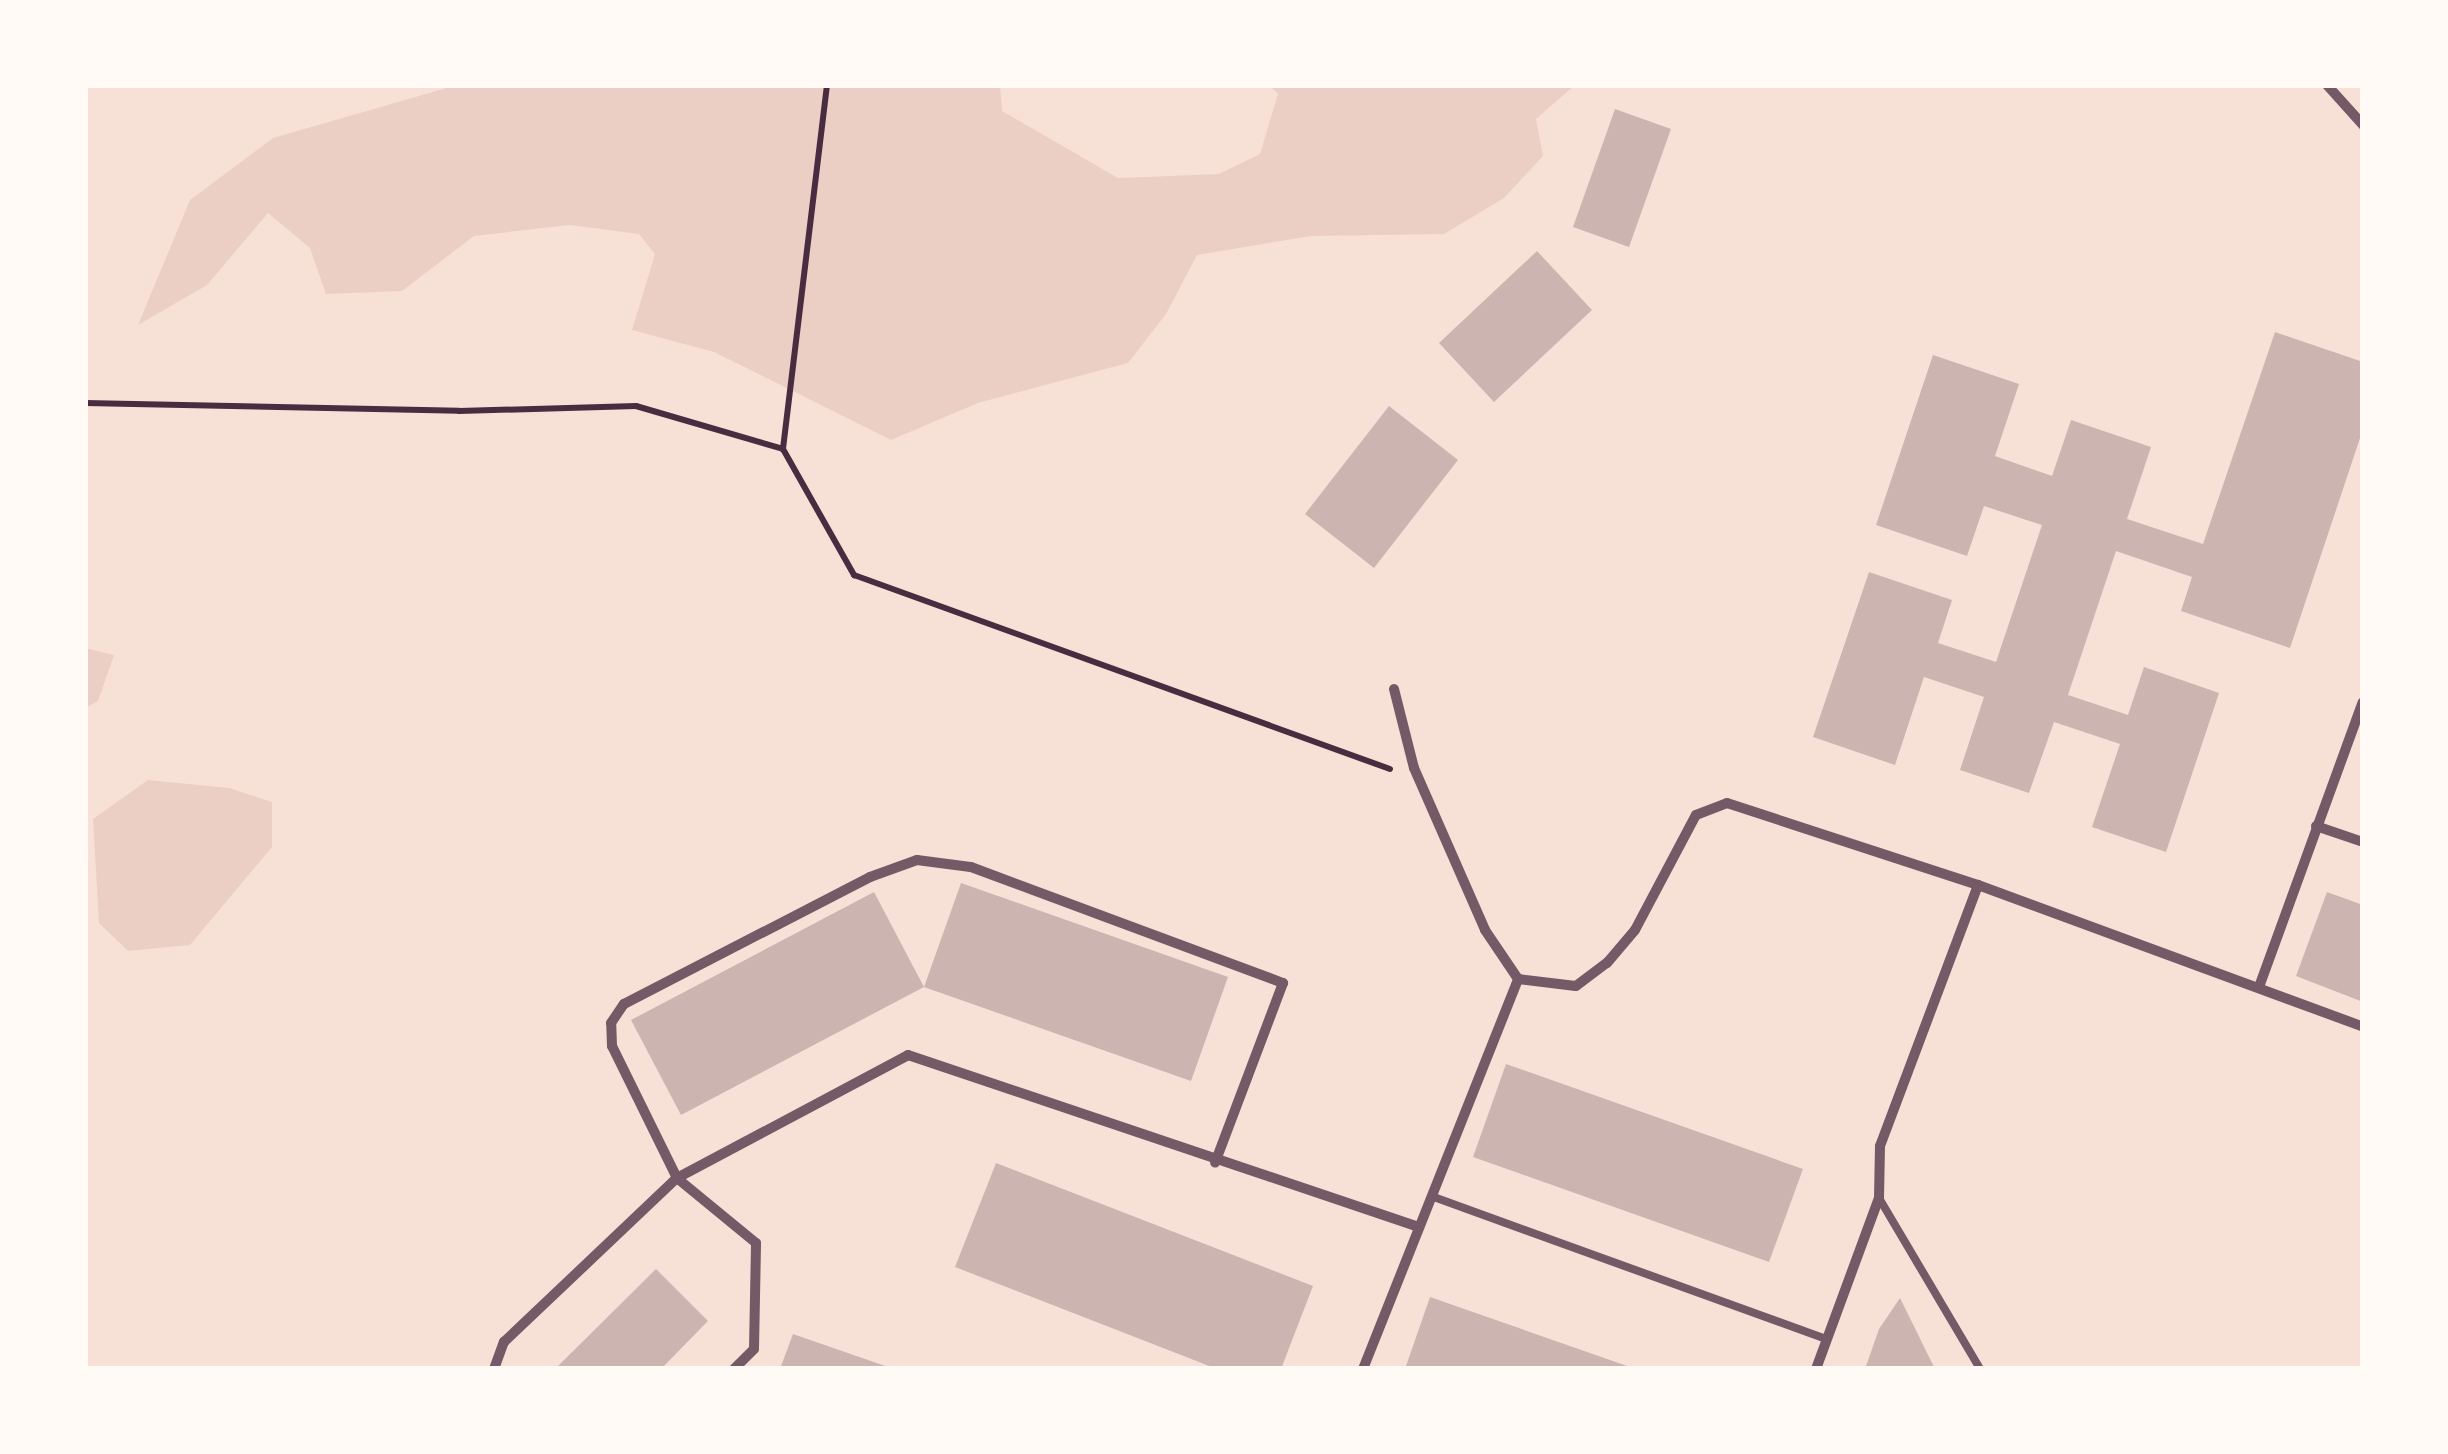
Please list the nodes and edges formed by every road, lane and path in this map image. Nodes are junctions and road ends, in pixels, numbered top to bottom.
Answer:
1 (827, 85) edge
2 (2328, 85) edge
3 (2363, 125) edge
4 (85, 403) edge
5 (783, 449) junction
6 (1394, 689) dead end
7 (2363, 702) edge
8 (1419, 780) junction
9 (2316, 826) junction
10 (2363, 842) edge
11 (1978, 885) junction
12 (1518, 979) junction
13 (2259, 987) junction
14 (2363, 1027) edge
15 (1216, 1163) junction
16 (677, 1178) junction
17 (1432, 1196) junction
18 (1879, 1198) junction
19 (1420, 1228) junction
20 (1828, 1339) junction
21 (494, 1369) edge
22 (734, 1369) edge
23 (1363, 1369) edge
24 (1816, 1369) edge
25 (1980, 1369) edge

1 - 5 path
2 - 3 street
4 - 5 path
5 - 8 path
6 - 8 street
7 - 9 street
8 - 12 street
9 - 10 street
9 - 13 street
11 - 12 street
11 - 13 street
11 - 18 street
12 - 17 street
13 - 14 street
15 - 16 street
15 - 16 street
15 - 19 street
16 - 21 street
16 - 22 street
17 - 19 street
17 - 20 lane
18 - 20 street
18 - 25 lane
19 - 23 street
20 - 24 street

